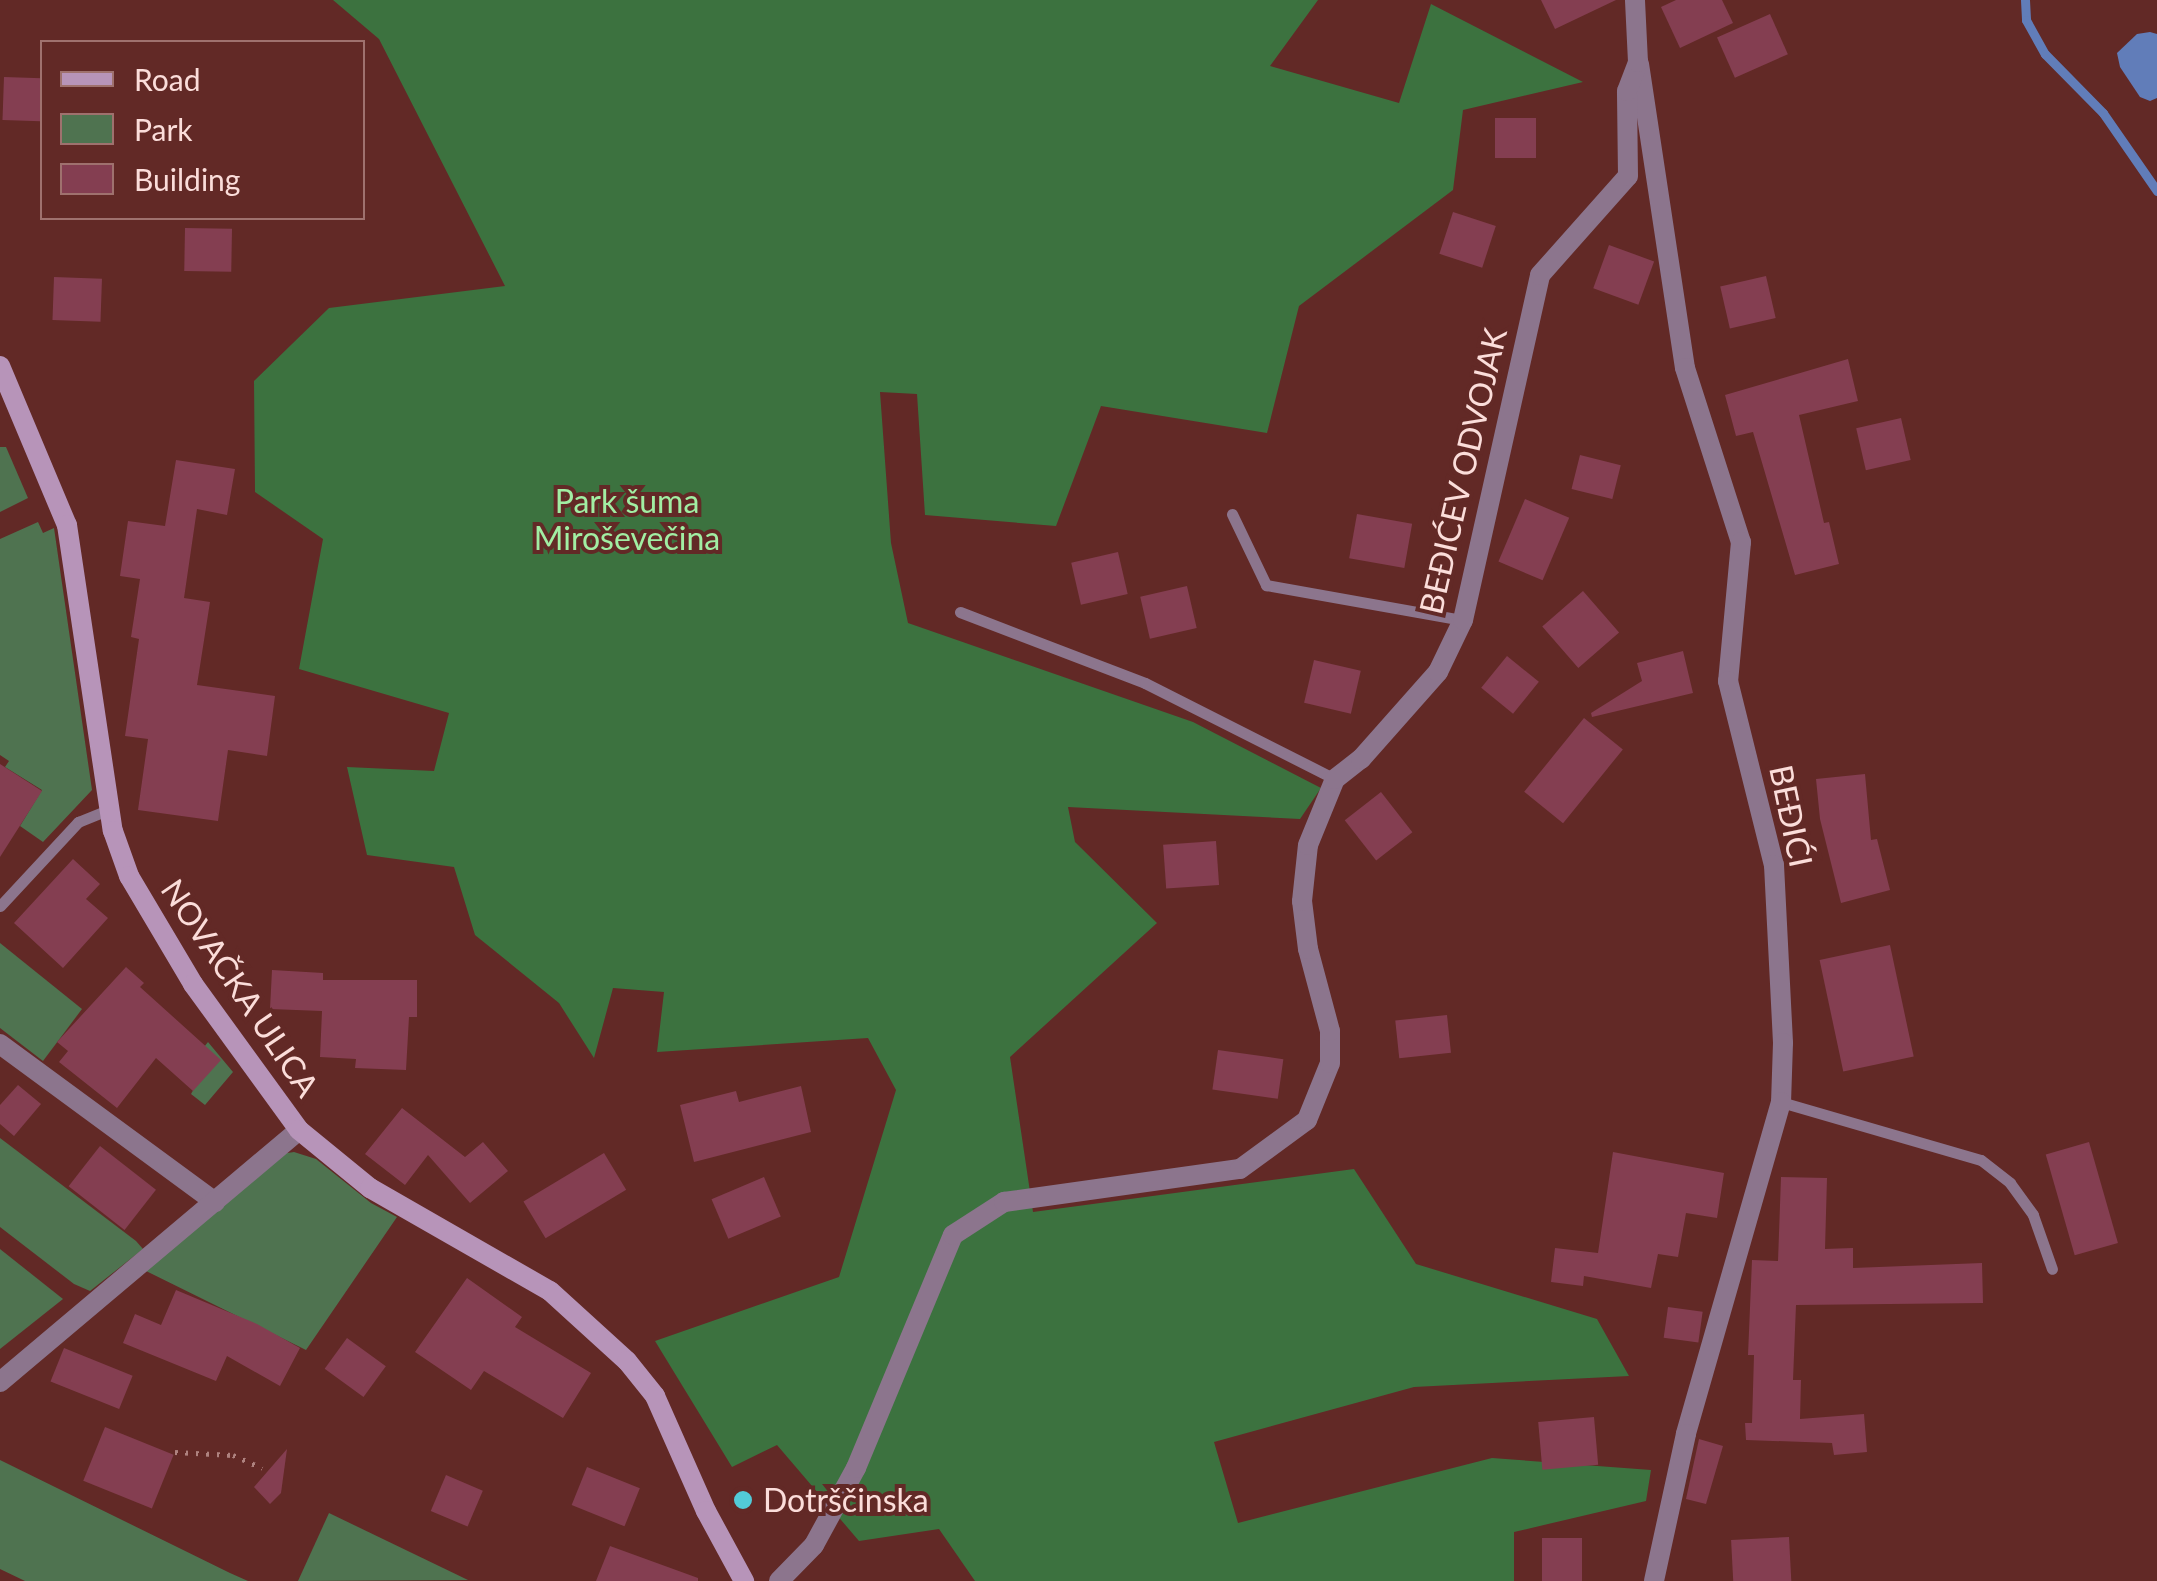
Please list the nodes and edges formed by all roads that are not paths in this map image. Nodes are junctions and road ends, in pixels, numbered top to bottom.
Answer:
1 (1635, 0) edge
2 (1638, 62) junction
3 (0, 366) edge
4 (1232, 514) dead end
5 (960, 612) dead end
6 (1463, 620) junction
7 (1334, 779) junction
8 (108, 810) junction
9 (0, 906) edge
10 (0, 1044) edge
11 (1780, 1102) junction
12 (298, 1130) junction
13 (215, 1202) junction
14 (2052, 1269) dead end
15 (0, 1382) edge
16 (744, 1581) edge
17 (779, 1581) edge
18 (1654, 1581) edge

1 - 2 street, BEĐIĆEV ODVOJAK
2 - 6 street, BEĐIĆEV ODVOJAK
2 - 11 street, BEĐIĆI
3 - 8 street, NOVAČKA ULICA
4 - 6 lane
5 - 7 lane
6 - 7 street, BEĐIĆEV ODVOJAK
7 - 17 street, BEĐIĆEV ODVOJAK
8 - 9 lane
8 - 12 street, NOVAČKA ULICA
10 - 13 street
11 - 14 lane
11 - 18 street, BEĐIĆI
12 - 13 street
12 - 16 street, NOVAČKA ULICA
13 - 15 street

